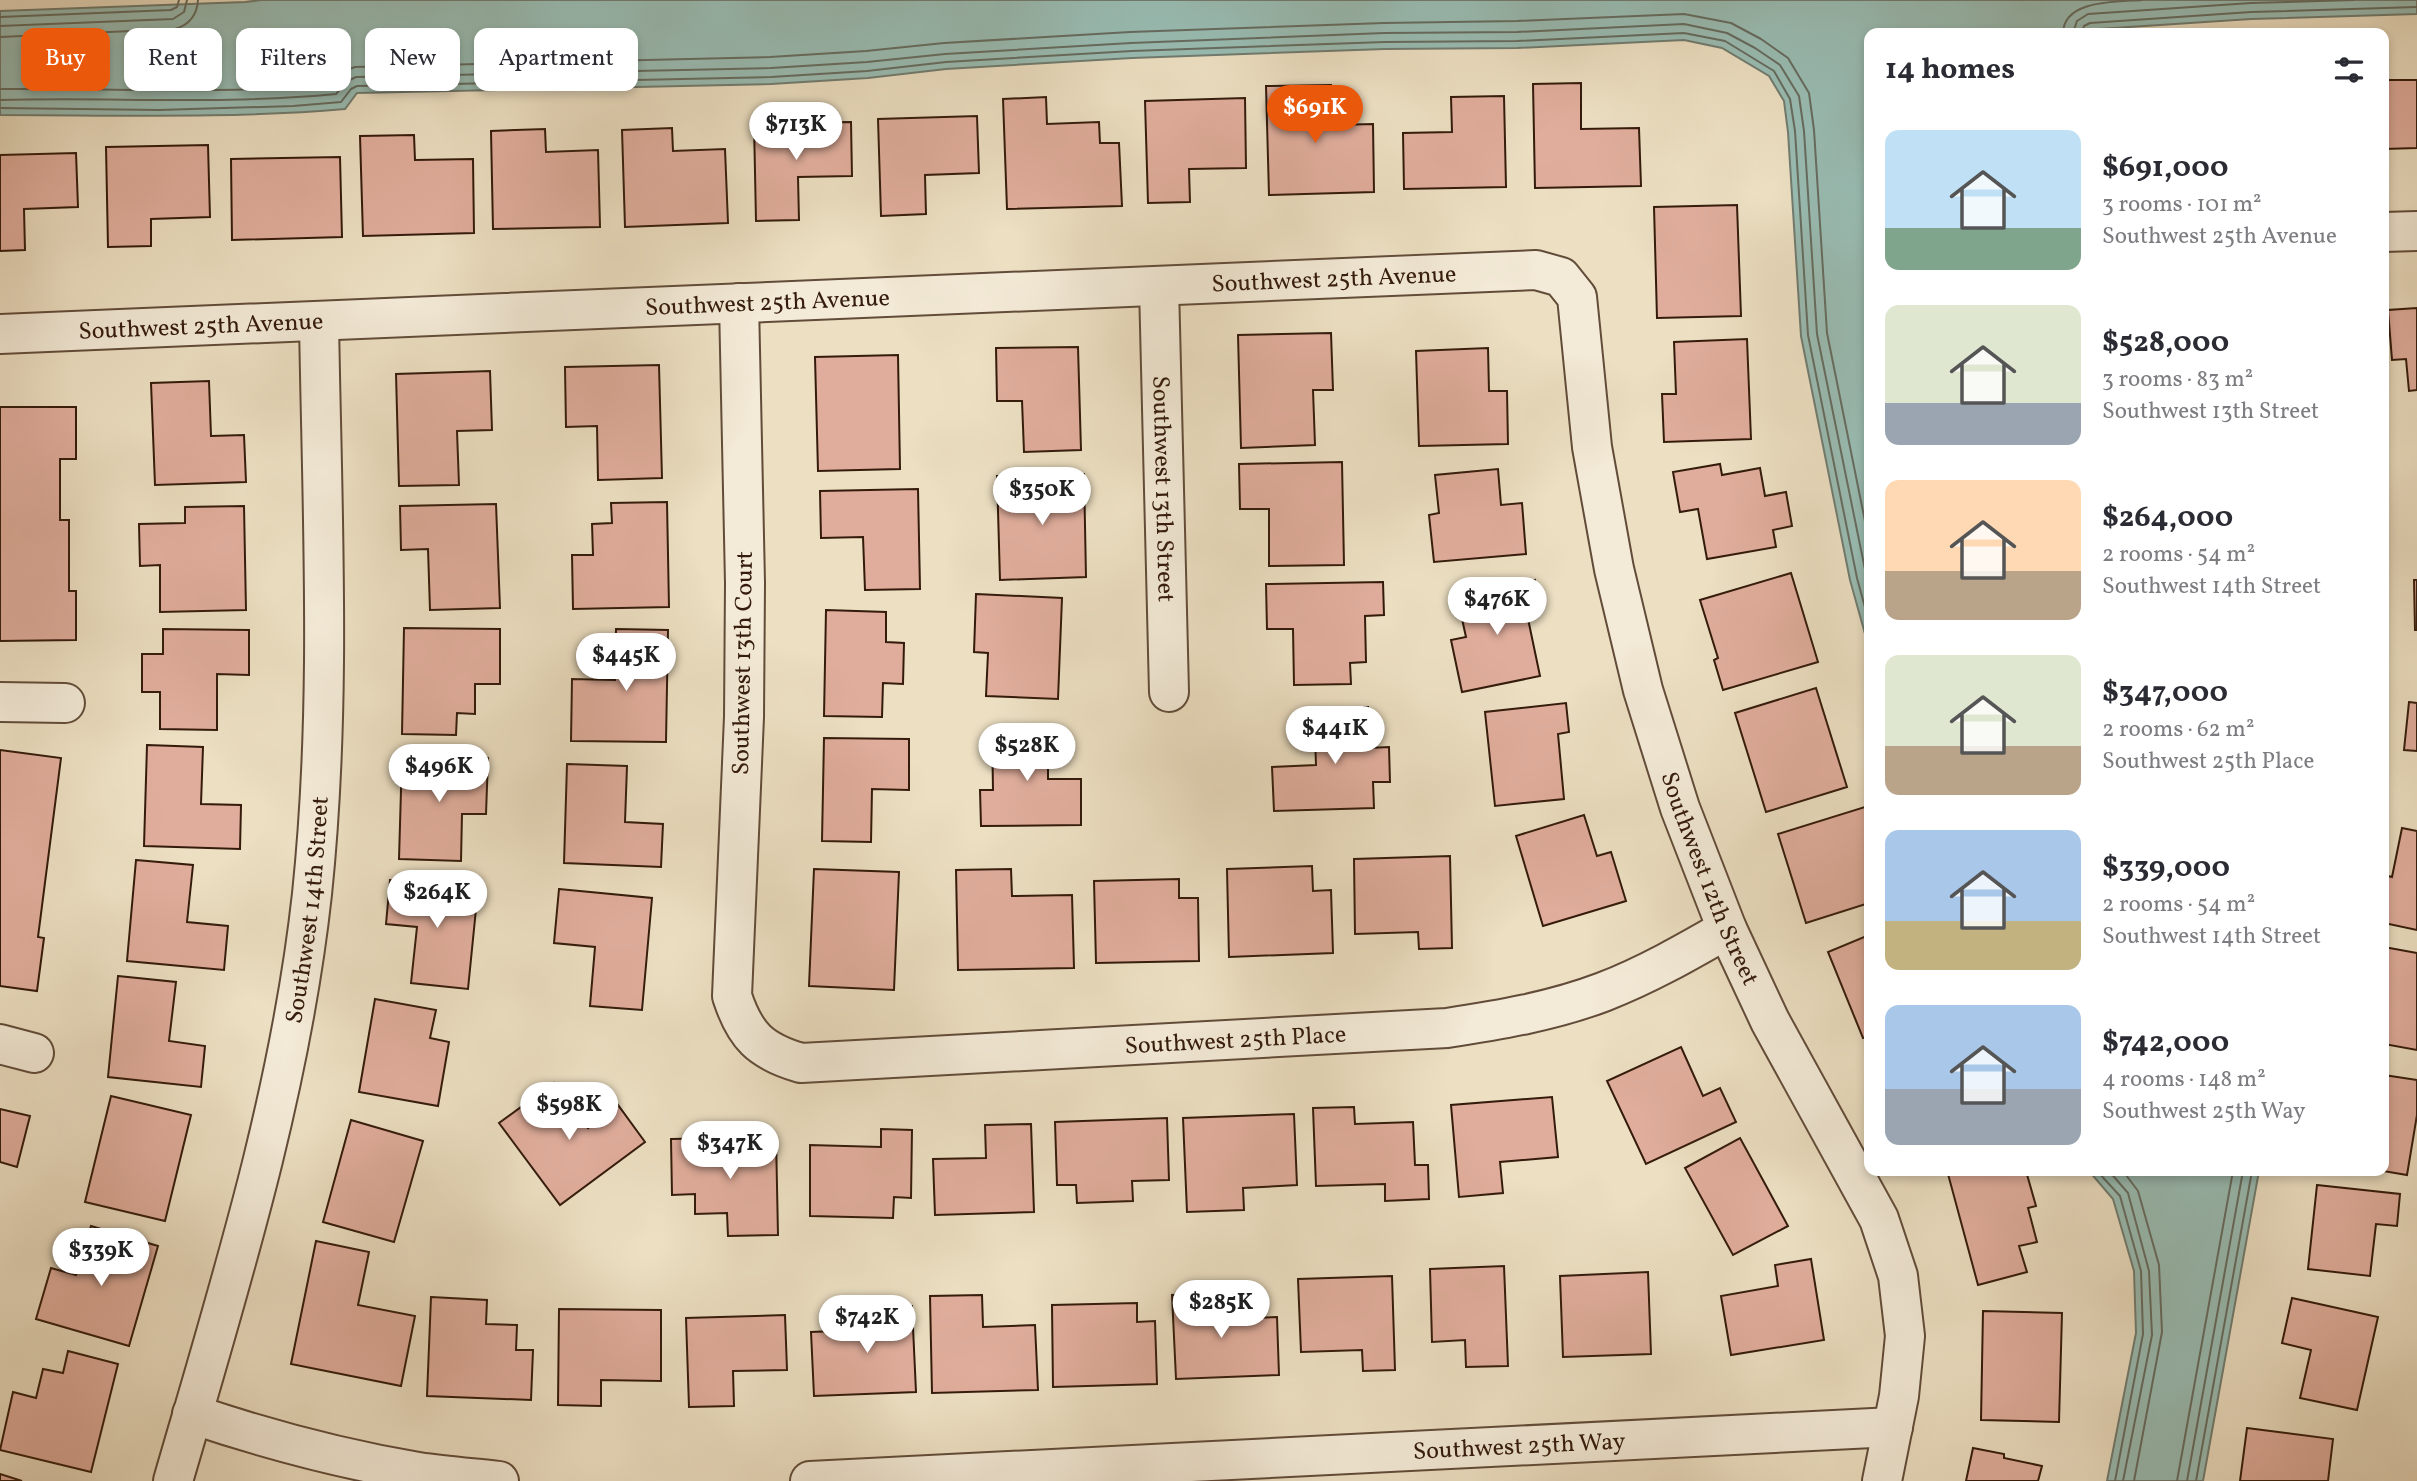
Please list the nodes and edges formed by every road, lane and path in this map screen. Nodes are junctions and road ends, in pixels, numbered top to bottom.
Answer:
1 (2417, 231) edge
2 (2389, 232) edge
3 (1536, 270) joint
4 (1159, 286) junction
5 (738, 303) junction
6 (319, 321) junction
7 (0, 334) edge
8 (1169, 692) dead end
9 (0, 702) edge
10 (65, 703) dead end
11 (1727, 929) junction
12 (740, 1021) joint
13 (192, 1414) junction
14 (1893, 1427) junction
15 (173, 1481) edge
16 (499, 1481) edge
17 (810, 1481) edge
18 (1882, 1481) edge

1 - 2 street
3 - 4 street, Southwest 25th Avenue
3 - 11 street, Southwest 12th Street
4 - 5 street, Southwest 25th Avenue
4 - 8 street, Southwest 13th Street
5 - 6 street, Southwest 25th Avenue
5 - 12 street, Southwest 13th Court
6 - 7 street, Southwest 25th Avenue
6 - 13 street, Southwest 14th Street
9 - 10 street
11 - 12 street, Southwest 25th Place
11 - 14 street, Southwest 12th Street
13 - 15 street, Southwest 14th Street
13 - 16 street
14 - 17 street, Southwest 25th Way
14 - 18 street, Southwest 12th Street

